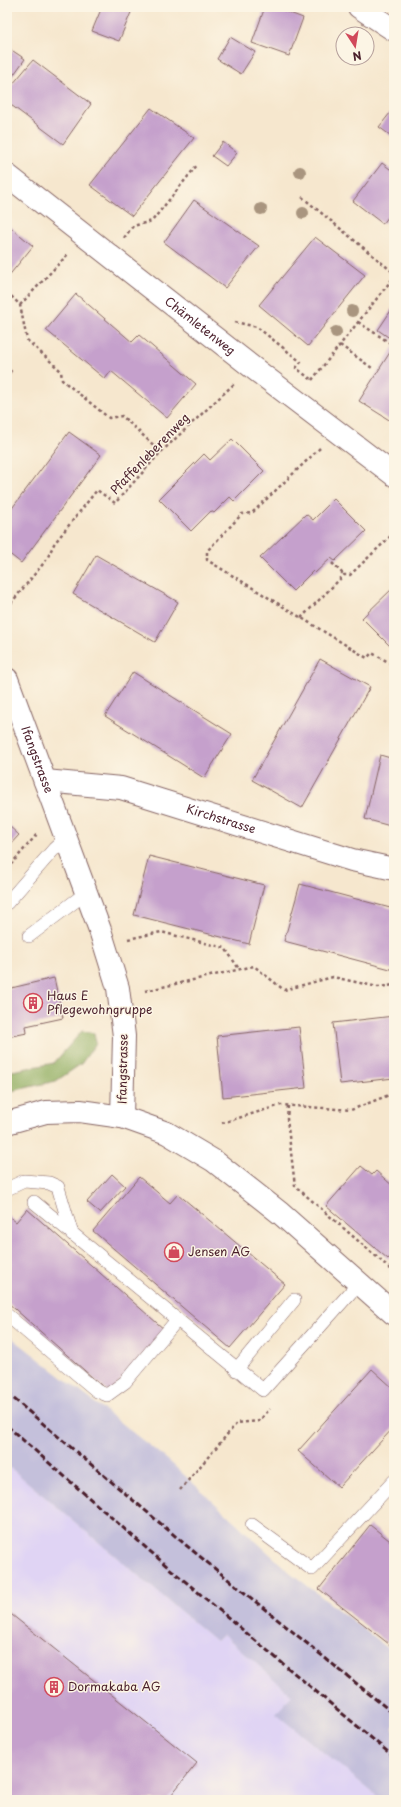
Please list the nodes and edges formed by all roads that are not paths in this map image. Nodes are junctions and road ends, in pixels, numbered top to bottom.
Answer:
1 (359, 7) edge
2 (394, 30) edge
3 (7, 175) edge
4 (394, 475) edge
5 (7, 679) edge
6 (45, 782) junction
7 (66, 838) junction
8 (394, 869) edge
9 (86, 893) junction
10 (7, 902) edge
11 (30, 936) dead end
12 (122, 1117) junction
13 (7, 1123) edge
14 (7, 1189) edge
15 (34, 1202) dead end
16 (72, 1234) junction
17 (359, 1283) junction
18 (294, 1300) dead end
19 (394, 1314) edge
20 (7, 1315) edge
21 (177, 1320) junction
22 (236, 1370) junction
23 (394, 1481) edge
24 (252, 1525) dead end

1 - 2 street
3 - 4 street, Chämletenweg
5 - 6 street, Ifangstrasse
6 - 7 street, Ifangstrasse
6 - 8 street, Kirchstrasse
7 - 9 street, Ifangstrasse
7 - 10 lane
9 - 11 lane
9 - 12 street, Ifangstrasse
12 - 13 street
12 - 17 street, Ifangstrasse
14 - 16 lane
15 - 16 lane
16 - 21 lane
17 - 19 street, Ifangstrasse
17 - 22 lane
18 - 22 lane
20 - 21 lane
21 - 22 lane
23 - 24 lane

